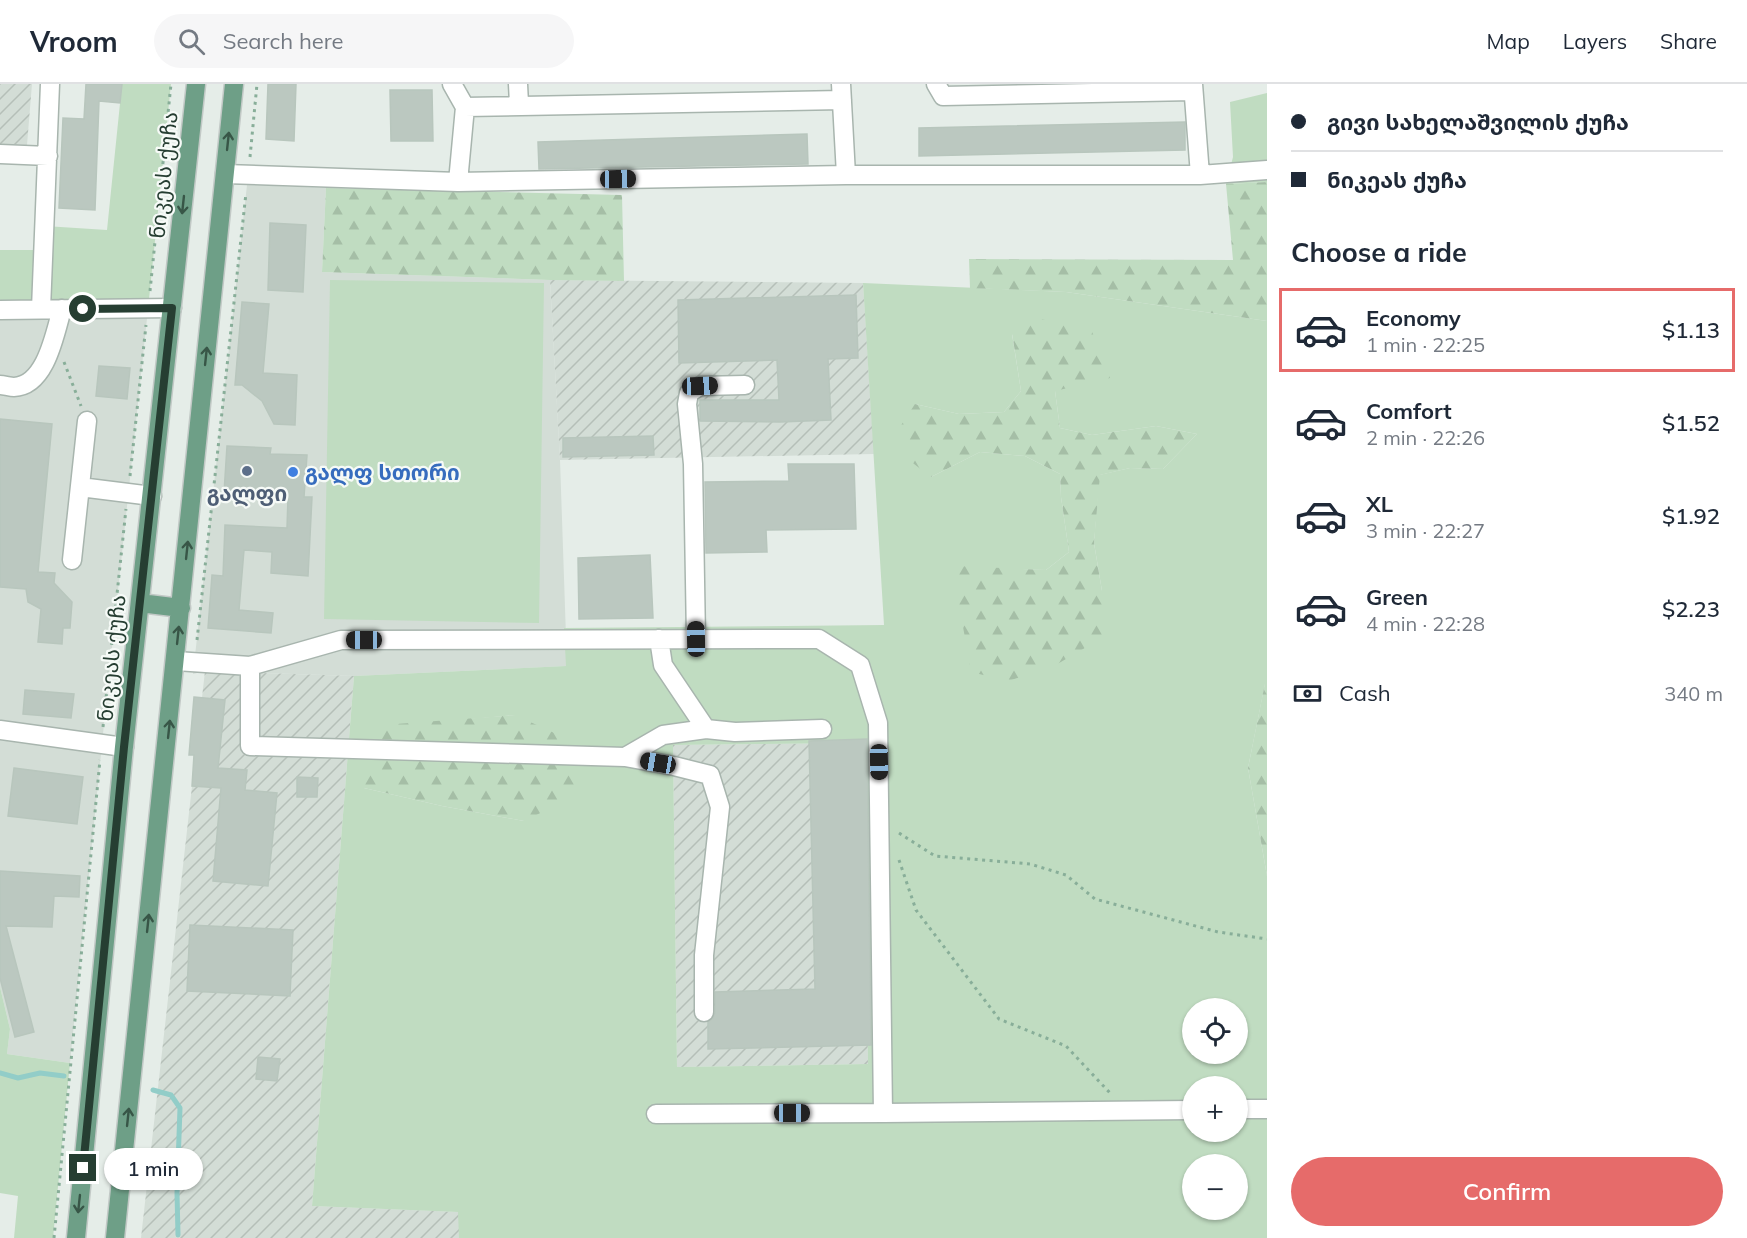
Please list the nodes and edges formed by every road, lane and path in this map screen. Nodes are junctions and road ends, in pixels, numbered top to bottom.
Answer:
1 (51, 84) edge
2 (171, 84) edge
3 (196, 84) edge
4 (234, 84) edge
5 (452, 84) edge
6 (518, 84) edge
7 (936, 84) edge
8 (1193, 88) edge
9 (842, 92) edge
10 (673, 93) edge
11 (751, 93) edge
12 (519, 105) junction
13 (465, 107) junction
14 (0, 154) edge
15 (48, 156) junction
16 (1267, 170) edge
17 (225, 174) junction
18 (1200, 174) junction
19 (846, 176) junction
20 (458, 182) junction
21 (153, 257) dead end
22 (239, 264) dead end
23 (172, 308) junction
24 (41, 309) junction
25 (62, 309) junction
26 (0, 310) edge
27 (54, 335) junction
28 (0, 385) edge
29 (745, 385) dead end
30 (87, 421) joint
31 (80, 487) junction
32 (152, 496) junction
33 (72, 560) dead end
34 (140, 603) junction
35 (181, 608) junction
36 (659, 639) junction
37 (696, 639) junction
38 (176, 662) junction
39 (194, 662) junction
40 (250, 666) junction
41 (107, 694) dead end
42 (706, 729) junction
43 (822, 729) dead end
44 (0, 730) edge
45 (102, 744) junction
46 (124, 747) junction
47 (626, 757) junction
48 (880, 821) junction
49 (896, 853) dead end
50 (1267, 939) edge
51 (704, 1012) dead end
52 (1248, 1109) edge
53 (1267, 1109) edge
54 (1134, 1110) junction
55 (1182, 1110) edge
56 (883, 1113) junction
57 (656, 1114) dead end
58 (54, 1238) edge
59 (76, 1238) edge
60 (115, 1238) edge

1 - 15 street
2 - 21 path
3 -> 23 main road, ნიკეას ქუჩა
17 -> 4 main road
5 - 13 street
6 - 12 street
7 - 8 street
8 - 18 street
9 - 11 street
9 - 19 street
10 - 11 street
10 - 12 street
12 - 13 street
13 - 20 street
14 - 15 street
15 - 24 street
16 - 18 street
17 - 20 street
35 -> 17 main road
18 - 19 street
19 - 20 street
22 - 39 path
23 - 25 street
23 - 32 main road, ნიკეას ქუჩა
24 - 25 street
24 - 26 street
25 - 27 street
27 - 28 street
27 - 30 path
29 - 37 street
30 - 31 street
31 - 32 street
31 - 33 street
32 - 34 main road, ნიკეას ქუჩა
34 - 35 main road
34 - 46 main road, ნიკეას ქუჩა
38 -> 35 main road
36 - 37 street
36 - 40 street
36 - 42 street
37 - 48 street
38 - 39 street
60 -> 38 main road
39 - 40 street
40 - 47 street
41 - 45 path
42 - 43 street
42 - 47 street
44 - 45 street
45 - 46 street
45 - 58 path
46 -> 59 main road, ნიკეას ქუჩა
47 - 51 street
48 - 50 path
48 - 56 street
49 - 54 path
52 - 53 street
54 - 55 street
54 - 56 street
56 - 57 street

